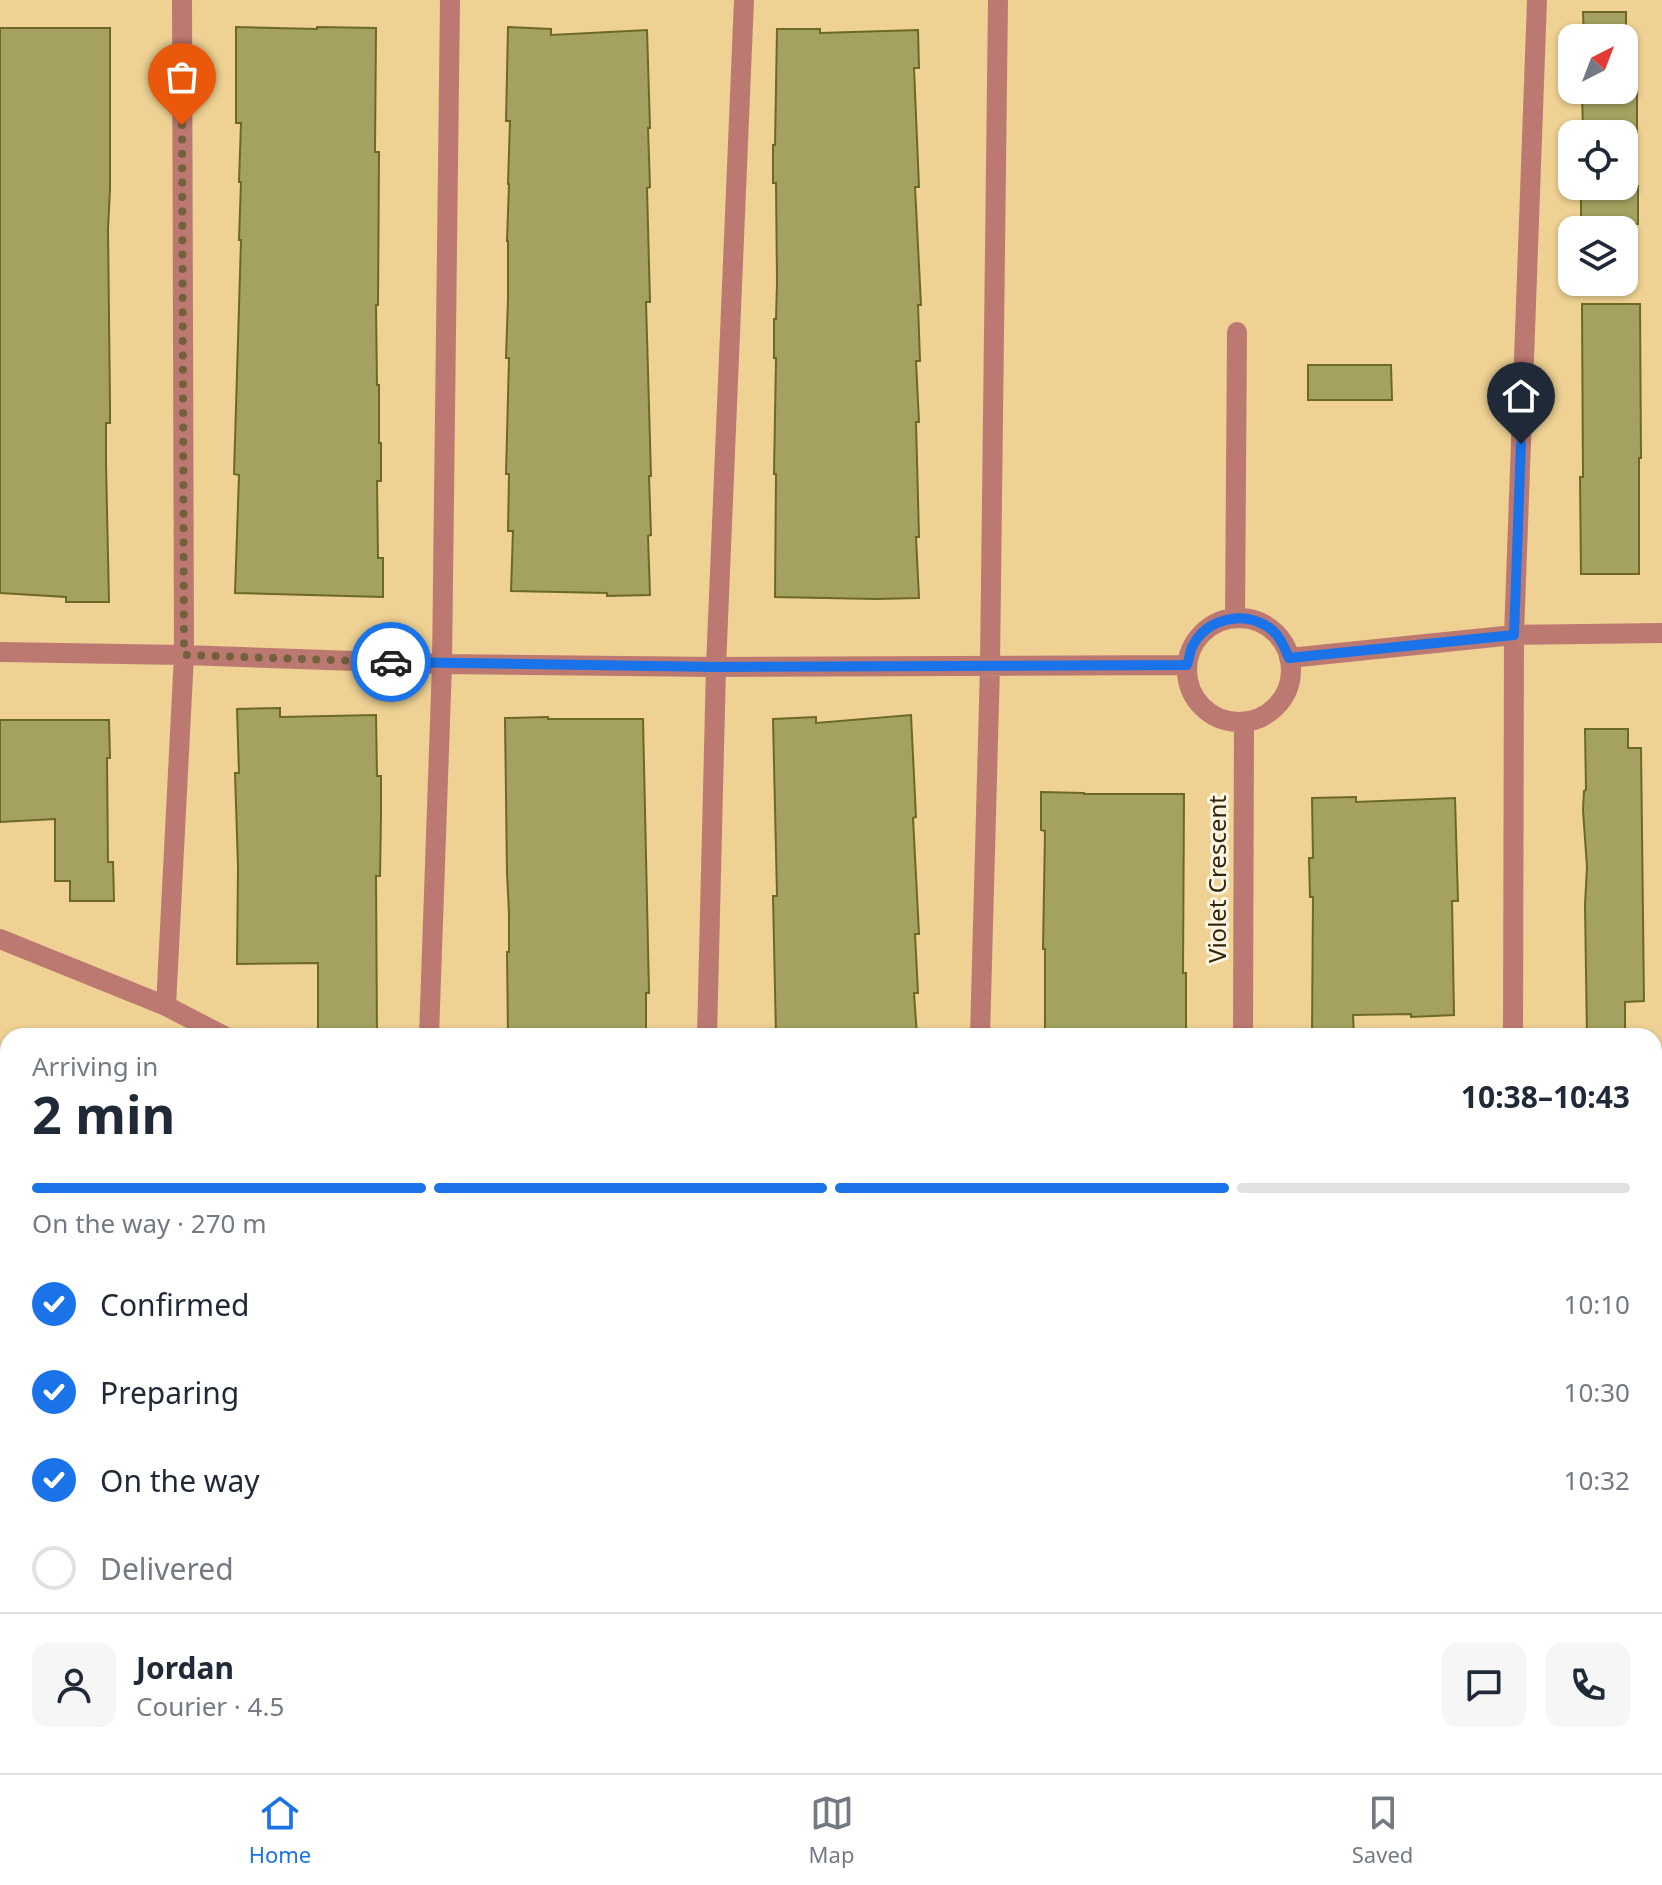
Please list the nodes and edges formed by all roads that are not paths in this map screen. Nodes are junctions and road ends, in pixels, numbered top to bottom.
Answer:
1 (182, 0) edge
2 (450, 0) edge
3 (744, 0) edge
4 (998, 0) edge
5 (1537, 0) edge
6 (1237, 332) dead end
7 (1235, 618) junction
8 (1662, 633) edge
9 (1514, 635) junction
10 (0, 652) edge
11 (184, 655) junction
12 (1289, 658) junction
13 (442, 664) junction
14 (1187, 665) junction
15 (990, 666) junction
16 (716, 667) junction
17 (1244, 723) junction
18 (0, 939) edge
19 (166, 1006) junction
20 (209, 1028) edge
21 (429, 1028) edge
22 (707, 1028) edge
23 (980, 1028) edge
24 (1243, 1028) edge
25 (1513, 1028) edge

1 - 11 street
2 - 13 street
3 - 16 street
4 - 15 street
5 - 9 street
6 - 7 street
7 - 12 street
7 - 14 street
8 - 9 street
9 - 12 street
9 - 25 street
10 - 11 street
11 - 13 street
11 - 19 street
12 - 17 street
13 - 16 street
13 - 21 street
14 - 15 street
14 - 17 street
15 - 16 street
15 - 23 street
16 - 22 street
17 - 24 street, Violet Crescent
18 - 19 street
19 - 20 street

